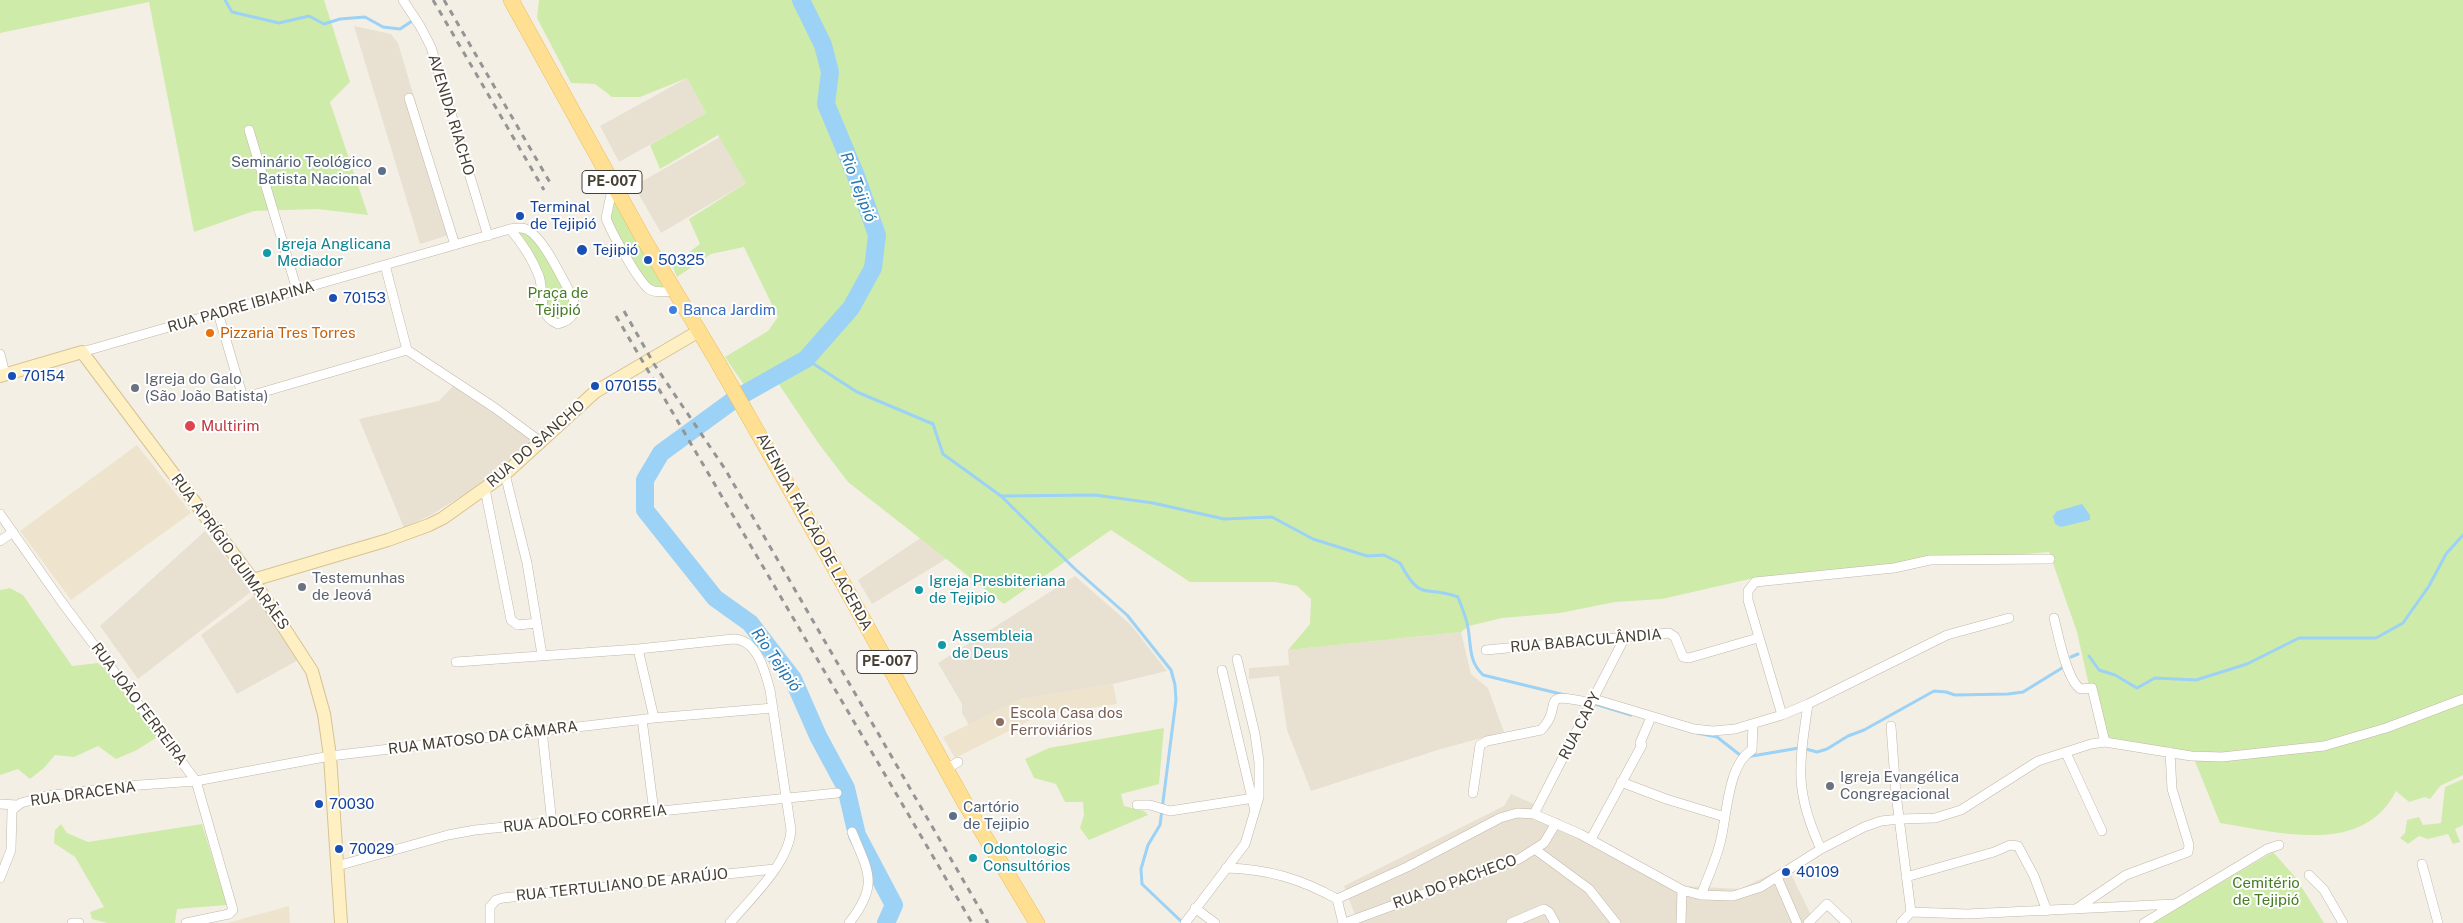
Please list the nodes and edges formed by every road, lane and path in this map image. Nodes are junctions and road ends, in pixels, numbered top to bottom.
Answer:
1 (403, 0) edge
2 (511, 0) edge
3 (410, 98) dead end
4 (249, 130) dead end
5 (613, 185) junction
6 (510, 229) junction
7 (488, 236) junction
8 (454, 245) junction
9 (385, 266) junction
10 (297, 290) junction
11 (676, 291) junction
12 (218, 313) junction
13 (699, 331) junction
14 (407, 350) junction
15 (82, 352) junction
16 (0, 354) edge
17 (2, 375) edge
18 (541, 442) junction
19 (505, 474) junction
20 (485, 489) junction
21 (0, 514) edge
22 (12, 532) junction
23 (0, 541) edge
24 (2050, 559) dead end
25 (253, 580) junction
26 (2009, 618) dead end
27 (2054, 618) dead end
28 (537, 623) junction
29 (1625, 637) junction
30 (1758, 638) junction
31 (638, 649) junction
32 (1486, 650) dead end
33 (542, 655) junction
34 (1237, 658) dead end
35 (456, 662) dead end
36 (1222, 670) dead end
37 (2463, 699) edge
38 (1592, 701) junction
39 (1808, 704) junction
40 (773, 708) junction
41 (1782, 715) junction
42 (654, 718) junction
43 (642, 719) junction
44 (1648, 722) dead end
45 (1753, 724) junction
46 (1891, 726) dead end
47 (542, 730) junction
48 (2105, 742) junction
49 (2170, 752) junction
50 (2066, 753) junction
51 (330, 756) junction
52 (196, 781) junction
53 (1621, 782) junction
54 (837, 793) dead end
55 (1473, 793) dead end
56 (786, 797) junction
57 (1255, 798) junction
58 (0, 804) edge
59 (17, 805) junction
60 (1137, 805) dead end
61 (654, 812) junction
62 (1534, 814) junction
63 (1725, 817) junction
64 (1900, 819) junction
65 (1556, 823) junction
66 (552, 824) junction
67 (2102, 831) dead end
68 (852, 832) dead end
69 (1591, 839) junction
70 (2279, 845) dead end
71 (1822, 849) junction
72 (1536, 850) junction
73 (2422, 864) dead end
74 (336, 866) junction
75 (1226, 868) junction
76 (774, 869) junction
77 (2309, 875) dead end
78 (1777, 877) junction
79 (1906, 877) junction
80 (0, 878) edge
81 (1682, 890) junction
82 (1701, 895) junction
83 (1337, 899) junction
84 (2175, 904) junction
85 (1195, 908) junction
86 (2076, 909) junction
87 (2047, 911) junction
88 (1911, 912) junction
89 (1187, 921) edge
90 (186, 923) edge
91 (341, 923) edge
92 (490, 923) edge
93 (730, 923) edge
94 (849, 923) edge
95 (1037, 923) edge
96 (1215, 923) edge
97 (1344, 923) edge
98 (1511, 923) edge
99 (1555, 923) edge
100 (1616, 923) edge
101 (1681, 923) edge
102 (1797, 923) edge
103 (1808, 923) edge
104 (1847, 923) edge
105 (1901, 923) edge
106 (2144, 923) edge
107 (2343, 923) edge
108 (2438, 923) edge

1 - 7 street, AVENIDA RIACHO
2 - 5 main road, PE-007
3 - 8 street
4 - 10 street
5 - 11 main road, PE-007
5 - 11 street
6 - 6 street
6 - 7 street, RUA PADRE IBIAPINA
7 - 8 street, RUA PADRE IBIAPINA
8 - 9 street, RUA PADRE IBIAPINA
9 - 10 street, RUA PADRE IBIAPINA
9 - 14 street
10 - 12 street, RUA PADRE IBIAPINA
11 - 13 main road, PE-007
12 - 14 street
12 - 15 street, RUA PADRE IBIAPINA
13 - 18 street, RUA DO SANCHO
13 - 95 main road, AVENIDA FALCÃO DE LACERDA / PE-007
14 - 18 street
15 - 17 street, RUA PADRE IBIAPINA
15 - 25 street, RUA APRÍGIO GUIMARÃES
16 - 17 street
18 - 19 street, RUA DO SANCHO
19 - 20 street, RUA DO SANCHO
19 - 28 street
20 - 25 street, RUA DO SANCHO
20 - 28 street
21 - 22 street, RUA JOÃO FERREIRA
22 - 23 street
22 - 52 street, RUA JOÃO FERREIRA
24 - 30 street
25 - 51 street, RUA APRÍGIO GUIMARÃES
26 - 39 street
27 - 48 street
28 - 33 street
29 - 30 street, RUA BABACULÂNDIA
29 - 32 street, RUA BABACULÂNDIA
29 - 38 street, RUA CAPY
30 - 41 street
31 - 33 street
31 - 40 street
31 - 42 street
33 - 35 street
34 - 57 street
36 - 57 street
37 - 49 street
38 - 45 street
38 - 55 street
38 - 62 street, RUA CAPY
39 - 41 street
39 - 71 street
40 - 42 street, RUA MATOSO DA CÂMARA
40 - 56 street
41 - 45 street
42 - 43 street, RUA MATOSO DA CÂMARA
43 - 47 street, RUA MATOSO DA CÂMARA
43 - 61 street
44 - 53 street
45 - 63 street
46 - 64 street
47 - 51 street, RUA MATOSO DA CÂMARA
47 - 66 street
48 - 49 street
48 - 50 street
49 - 86 street
50 - 64 street
50 - 67 street
51 - 52 street, RUA MATOSO DA CÂMARA
51 - 74 street, RUA APRÍGIO GUIMARÃES
52 - 59 street, RUA DRACENA
52 - 90 street, RUA JOÃO FERREIRA
53 - 63 street
53 - 69 street
54 - 56 street, RUA ADOLFO CORREIA
56 - 61 street, RUA ADOLFO CORREIA
56 - 76 street
57 - 60 street
57 - 75 street
58 - 59 street
59 - 80 street, RUA DRACENA
61 - 66 street, RUA ADOLFO CORREIA
62 - 65 street
62 - 83 street
63 - 82 street
64 - 71 street
64 - 79 street
65 - 69 street
65 - 72 street
66 - 74 street, RUA ADOLFO CORREIA
68 - 94 street
69 - 81 street
70 - 84 street
71 - 78 street
72 - 97 street, RUA DO PACHECO
72 - 100 street
73 - 108 street
74 - 91 street, RUA APRÍGIO GUIMARÃES
75 - 83 street
75 - 85 street
76 - 92 street, RUA TERTULIANO DE ARAÚJO
76 - 93 street
77 - 107 street
78 - 82 street
78 - 102 street
79 - 87 street
79 - 88 street
81 - 82 street
81 - 101 street
83 - 97 street
84 - 86 street
84 - 106 street
85 - 89 street
85 - 96 street
86 - 87 street
87 - 88 street
88 - 105 street
98 - 99 street
103 - 104 street

